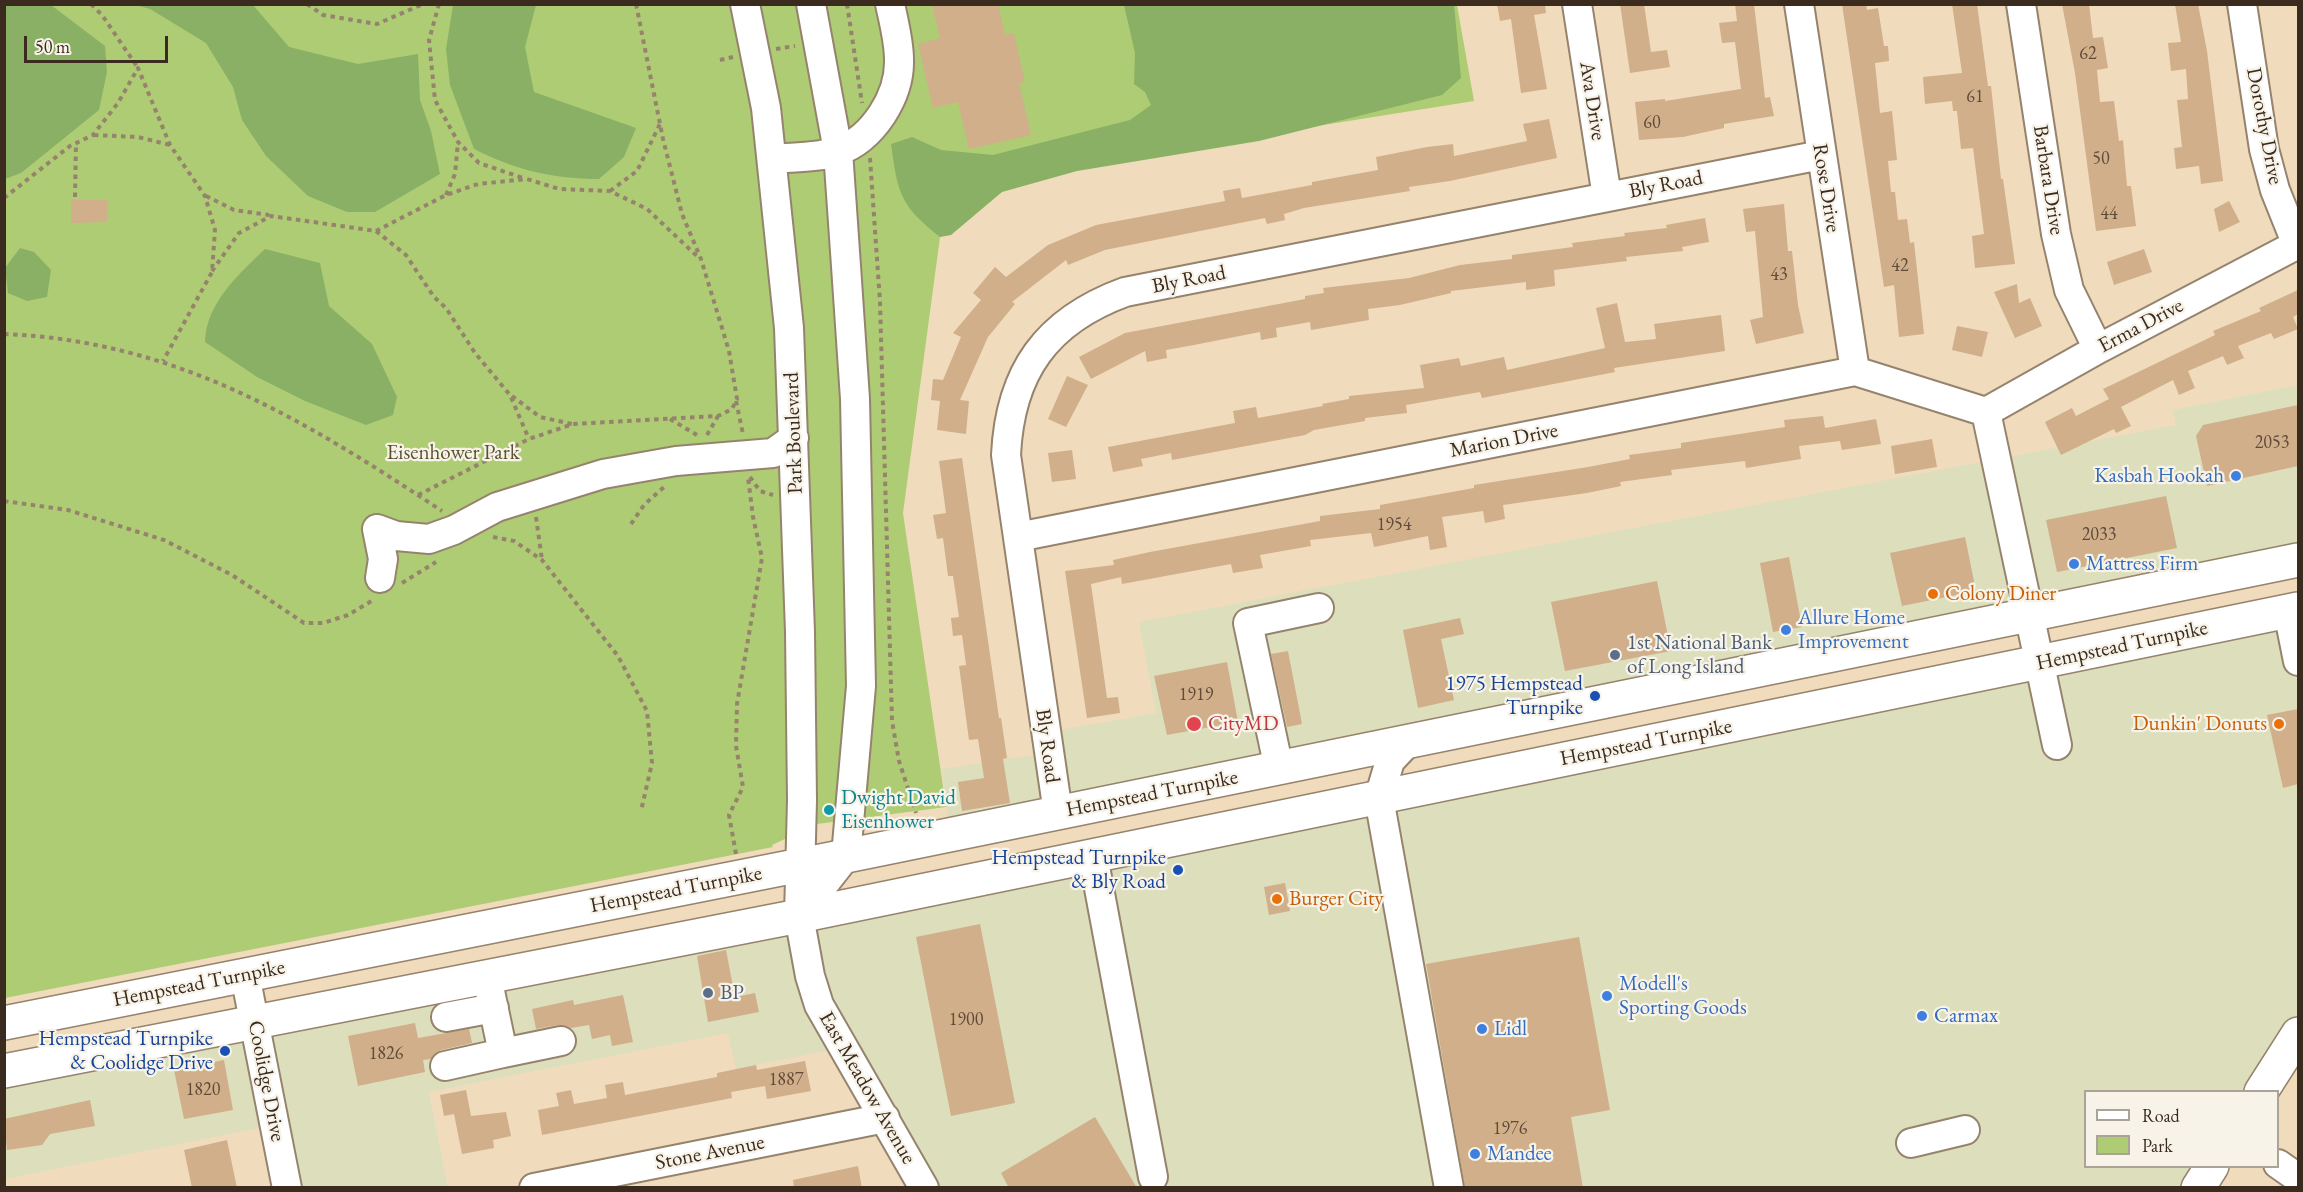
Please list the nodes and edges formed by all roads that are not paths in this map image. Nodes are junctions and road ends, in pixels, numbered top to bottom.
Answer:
1 (745, 4) edge
2 (811, 4) edge
3 (890, 4) edge
4 (1577, 4) edge
5 (1799, 4) edge
6 (2021, 4) edge
7 (2242, 4) edge
8 (838, 151) junction
9 (1821, 155) junction
10 (773, 159) junction
11 (1607, 197) junction
12 (2298, 244) edge
13 (2098, 349) junction
14 (1855, 371) junction
15 (1986, 412) junction
16 (794, 438) junction
17 (1018, 537) junction
18 (2298, 560) edge
19 (380, 578) dead end
20 (1319, 608) dead end
21 (2293, 610) edge
22 (2031, 617) junction
23 (2298, 661) edge
24 (2041, 663) junction
25 (1407, 743) junction
26 (2057, 745) dead end
27 (1279, 769) junction
28 (1379, 798) junction
29 (1058, 813) junction
30 (846, 856) junction
31 (1093, 856) junction
32 (801, 865) junction
33 (799, 916) junction
34 (245, 975) junction
35 (487, 976) junction
36 (494, 1008) junction
37 (446, 1017) dead end
38 (254, 1022) junction
39 (4, 1023) edge
40 (2298, 1034) edge
41 (561, 1041) dead end
42 (503, 1053) junction
43 (445, 1066) dead end
44 (4, 1071) edge
45 (2262, 1090) edge
46 (885, 1118) junction
47 (1965, 1130) dead end
48 (1911, 1143) dead end
49 (2279, 1165) edge
50 (2211, 1168) edge
51 (1153, 1177) dead end
52 (2298, 1178) edge
53 (287, 1188) edge
54 (534, 1188) edge
55 (924, 1188) edge
56 (1449, 1188) edge
57 (2198, 1188) edge

1 - 10 street, Park Boulevard
2 - 8 street
3 - 8 street
4 - 11 street, Ava Drive
5 - 9 street, Rose Drive
6 - 13 street, Barbara Drive
7 - 12 street, Dorothy Drive
8 - 10 street
8 - 30 street
9 - 11 street, Bly Road
9 - 14 street, Rose Drive
10 - 16 street, Park Boulevard
11 - 17 street, Bly Road
12 - 13 street, Erma Drive
13 - 15 street, Erma Drive
14 - 15 street, Marion Drive
14 - 17 street, Marion Drive
15 - 22 street
16 - 19 street
16 - 32 street, Park Boulevard
17 - 29 street, Bly Road
18 - 22 main road, Hempstead Turnpike
20 - 27 street
21 - 23 street
21 - 24 main road, Hempstead Turnpike
22 - 24 street
22 - 25 main road, Hempstead Turnpike
24 - 26 street
24 - 28 main road, Hempstead Turnpike
25 - 27 main road, Hempstead Turnpike
25 - 28 street
27 - 29 main road, Hempstead Turnpike
28 - 31 main road, Hempstead Turnpike
28 - 56 street
29 - 30 main road, Hempstead Turnpike
30 - 32 main road, Hempstead Turnpike
30 - 33 street
31 - 33 main road, Hempstead Turnpike
31 - 51 street
32 - 33 street, East Meadow Avenue
32 - 34 main road, Hempstead Turnpike
33 - 35 main road, Hempstead Turnpike
33 - 46 street, East Meadow Avenue
34 - 38 street, Coolidge Drive
34 - 39 main road, Hempstead Turnpike
35 - 36 street
35 - 38 main road, Hempstead Turnpike
36 - 37 street
36 - 42 street
38 - 44 main road, Hempstead Turnpike
38 - 53 street, Coolidge Drive
40 - 45 main road
41 - 42 street
42 - 43 street
46 - 54 street, Stone Avenue
46 - 55 street, East Meadow Avenue
47 - 48 street
49 - 52 street
50 - 57 main road

